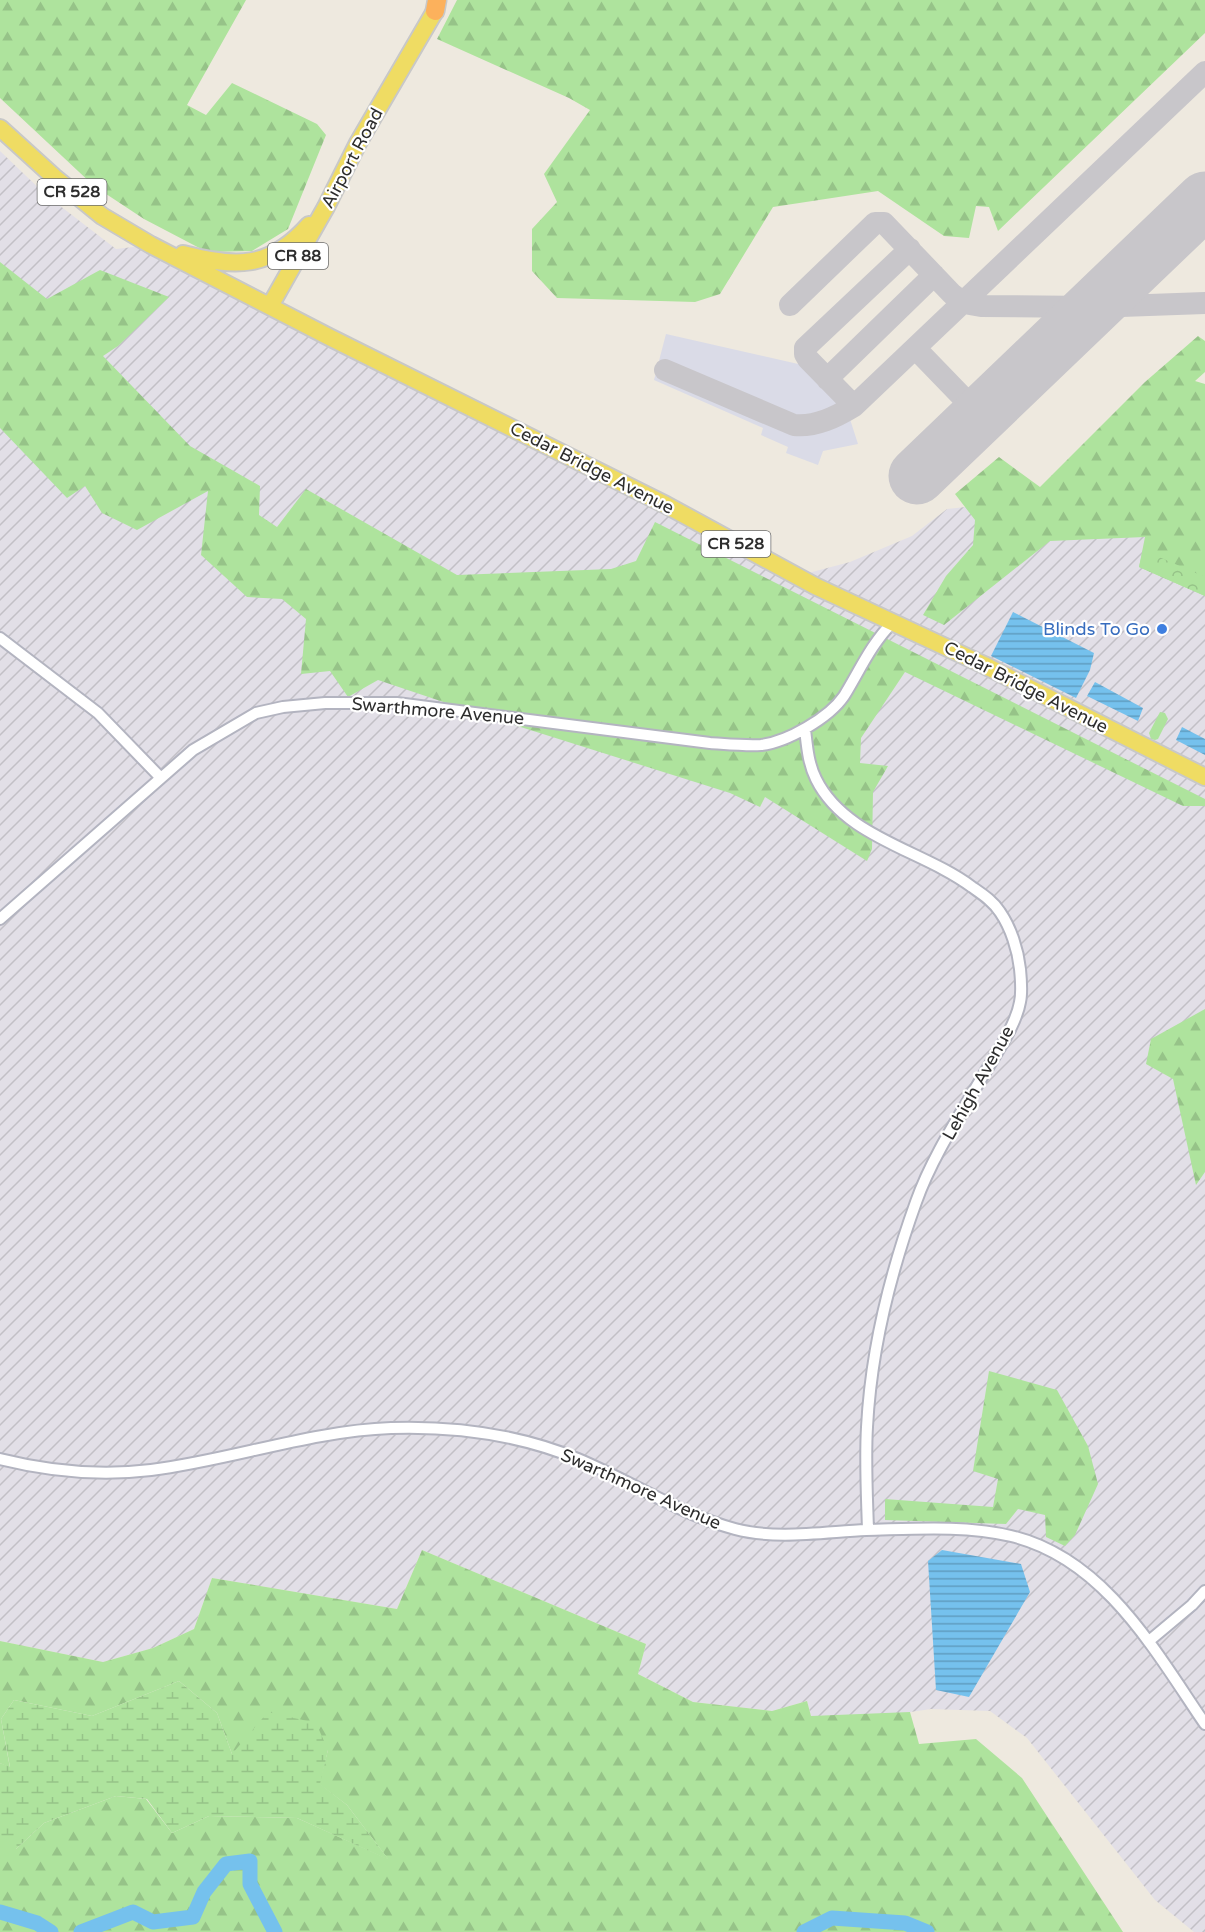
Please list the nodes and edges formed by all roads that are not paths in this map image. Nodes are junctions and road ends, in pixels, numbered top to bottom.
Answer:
1 (436, 5) edge
2 (0, 128) edge
3 (326, 207) junction
4 (151, 245) junction
5 (270, 306) junction
6 (893, 622) junction
7 (0, 638) edge
8 (805, 729) junction
9 (1205, 777) edge
10 (161, 778) junction
11 (0, 919) edge
12 (0, 1459) edge
13 (868, 1530) junction
14 (1205, 1591) edge
15 (1149, 1641) junction
16 (1205, 1724) edge

1 - 3 main road, Airport Road / CR 88
2 - 4 main road, Cedar Bridge Avenue / CR 528
3 - 4 main road
3 - 5 main road, Airport Road / CR 88
4 - 5 main road, Cedar Bridge Avenue / CR 528
5 - 6 main road, Cedar Bridge Avenue / CR 528
6 - 8 street, Swarthmore Avenue
6 - 9 main road, Cedar Bridge Avenue / CR 528
7 - 10 street
8 - 10 street, Swarthmore Avenue
8 - 13 street, Lehigh Avenue
10 - 11 street, Swarthmore Avenue
12 - 13 street, Swarthmore Avenue
13 - 15 street, Swarthmore Avenue
14 - 15 street
15 - 16 street, Swarthmore Avenue

